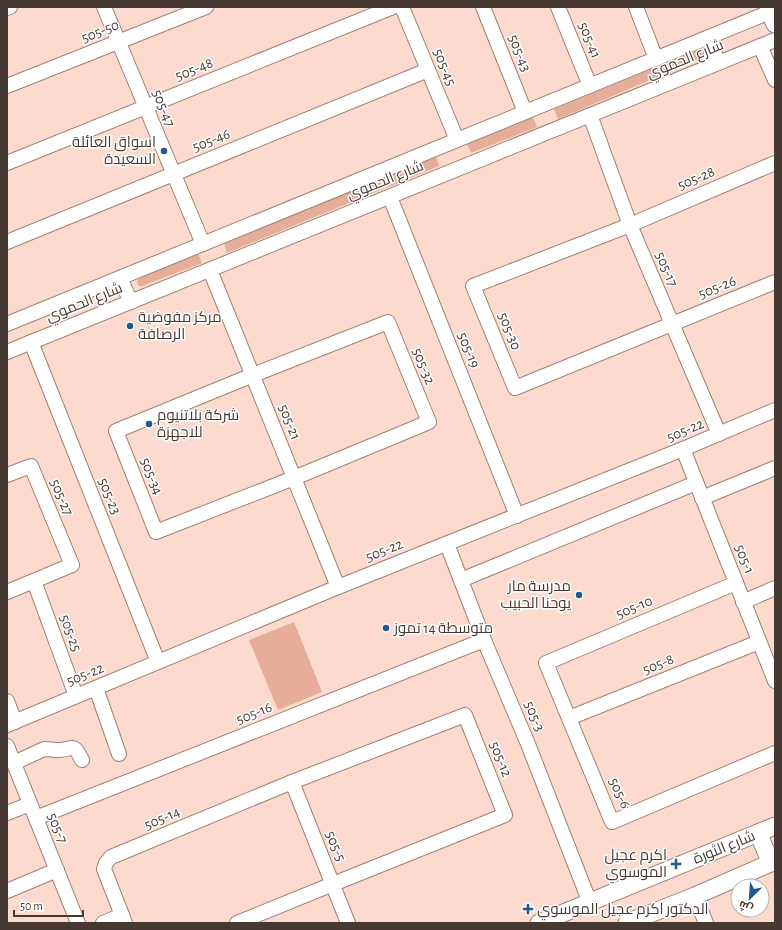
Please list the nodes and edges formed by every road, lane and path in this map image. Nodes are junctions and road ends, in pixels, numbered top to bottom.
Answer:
1 (104, 7) edge
2 (206, 7) edge
3 (393, 7) edge
4 (402, 7) edge
5 (483, 7) edge
6 (558, 7) edge
7 (636, 7) edge
8 (771, 14) edge
9 (708, 37) junction
10 (775, 40) edge
11 (119, 42) junction
12 (760, 46) junction
13 (656, 58) junction
14 (718, 63) junction
15 (428, 70) junction
16 (775, 80) edge
17 (7, 86) edge
18 (590, 86) junction
19 (145, 107) junction
20 (525, 112) junction
21 (590, 115) junction
22 (457, 140) junction
23 (7, 162) edge
24 (775, 163) edge
25 (173, 174) junction
26 (390, 196) junction
27 (630, 225) junction
28 (7, 242) edge
29 (203, 244) junction
30 (210, 270) junction
31 (120, 278) junction
32 (775, 282) edge
33 (130, 302) junction
34 (7, 324) edge
35 (672, 324) junction
36 (31, 342) junction
37 (7, 352) edge
38 (253, 375) junction
39 (775, 410) edge
40 (719, 434) junction
41 (683, 449) junction
42 (775, 468) edge
43 (7, 475) edge
44 (294, 478) junction
45 (696, 483) junction
46 (702, 498) junction
47 (517, 516) junction
48 (447, 544) junction
49 (462, 580) junction
50 (34, 581) junction
51 (736, 583) junction
52 (338, 587) junction
53 (775, 588) edge
54 (7, 592) edge
55 (743, 602) junction
56 (484, 640) junction
57 (759, 642) junction
58 (158, 662) junction
59 (546, 663) joint
60 (775, 681) edge
61 (96, 688) junction
62 (76, 696) junction
63 (7, 701) edge
64 (569, 718) junction
65 (11, 723) edge
66 (7, 746) edge
67 (775, 753) edge
68 (119, 754) dead end
69 (82, 760) dead end
70 (14, 763) junction
71 (292, 782) junction
72 (30, 804) junction
73 (7, 813) edge
74 (36, 818) junction
75 (775, 826) edge
76 (758, 833) junction
77 (773, 862) edge
78 (57, 870) junction
79 (333, 884) junction
80 (7, 891) edge
81 (695, 896) junction
82 (590, 903) junction
83 (123, 919) edge
84 (78, 923) edge
85 (103, 923) edge
86 (237, 923) edge
87 (348, 923) edge
88 (539, 923) edge
89 (627, 923) edge
90 (706, 923) edge

1 - 11 street, 505-47
2 - 11 street, 505-50
3 - 19 street, 505-48
4 - 15 street, 505-45
5 - 20 street, 505-43
6 - 18 street, 505-41
7 - 13 street
8 - 9 street, شارع الحموي
9 - 13 street, شارع الحموي
9 - 14 street
10 - 12 street, شارع الحموي
11 - 17 street, 505-50
11 - 19 street, 505-47
12 - 14 street, شارع الحموي
12 - 16 street
13 - 18 street, شارع الحموي
14 - 21 street, شارع الحموي
15 - 22 street, 505-45
15 - 25 street, 505-46
18 - 20 street, شارع الحموي
19 - 23 street, 505-48
19 - 25 street, 505-47
20 - 22 street, شارع الحموي
21 - 26 street, شارع الحموي
21 - 27 street, 505-17
22 - 29 street, شارع الحموي
24 - 27 street, 505-28
25 - 28 street, 505-46
25 - 29 street, 505-47
26 - 30 street, شارع الحموي
26 - 47 street, 505-19
27 - 35 street, 505-17
27 - 35 street, 505-30
29 - 31 street, شارع الحموي
30 - 33 street, شارع الحموي
30 - 38 street, 505-21
31 - 33 street
31 - 34 street, شارع الحموي
32 - 35 street, 505-26
33 - 36 street, شارع الحموي
35 - 40 street, 505-17
36 - 37 street, شارع الحموي
36 - 58 street, 505-23
38 - 44 street, 505-21
38 - 44 street, 505-32
38 - 44 street, 505-34
39 - 40 street, 505-22
40 - 41 street, 505-22
41 - 45 street, 505-1
41 - 47 street, 505-22
42 - 46 street
43 - 50 street, 505-27
44 - 52 street, 505-21
45 - 46 street, 505-1
45 - 49 street
46 - 51 street, 505-1
47 - 48 street, 505-22
48 - 49 street, 505-3
48 - 52 street, 505-22
49 - 56 street, 505-3
50 - 54 street
50 - 62 street, 505-25
51 - 55 street, 505-1
51 - 59 street, 505-10
52 - 58 street, 505-22
53 - 55 street
55 - 57 street, 505-1
56 - 74 street, 505-16
56 - 82 street, 505-3
57 - 60 street, 505-1
57 - 64 street, 505-8
58 - 61 street, 505-22
59 - 64 street, 505-6
61 - 62 street, 505-22
61 - 68 street
62 - 65 street, 505-22
63 - 65 street
64 - 67 street, 505-6
66 - 70 street, 505-7
69 - 70 street
70 - 72 street, 505-7
71 - 79 street, 505-5
71 - 79 street, 505-12
71 - 83 street, 505-14
72 - 73 street
72 - 74 street, 505-7
74 - 78 street, 505-7
75 - 76 main road, شارع الثورة
76 - 77 main road
76 - 82 main road, شارع الثورة
77 - 81 main road
78 - 80 street
78 - 84 street, 505-7
79 - 86 street
79 - 87 street, 505-5
81 - 89 main road
81 - 90 street
82 - 88 main road, شارع الثورة
83 - 85 street

